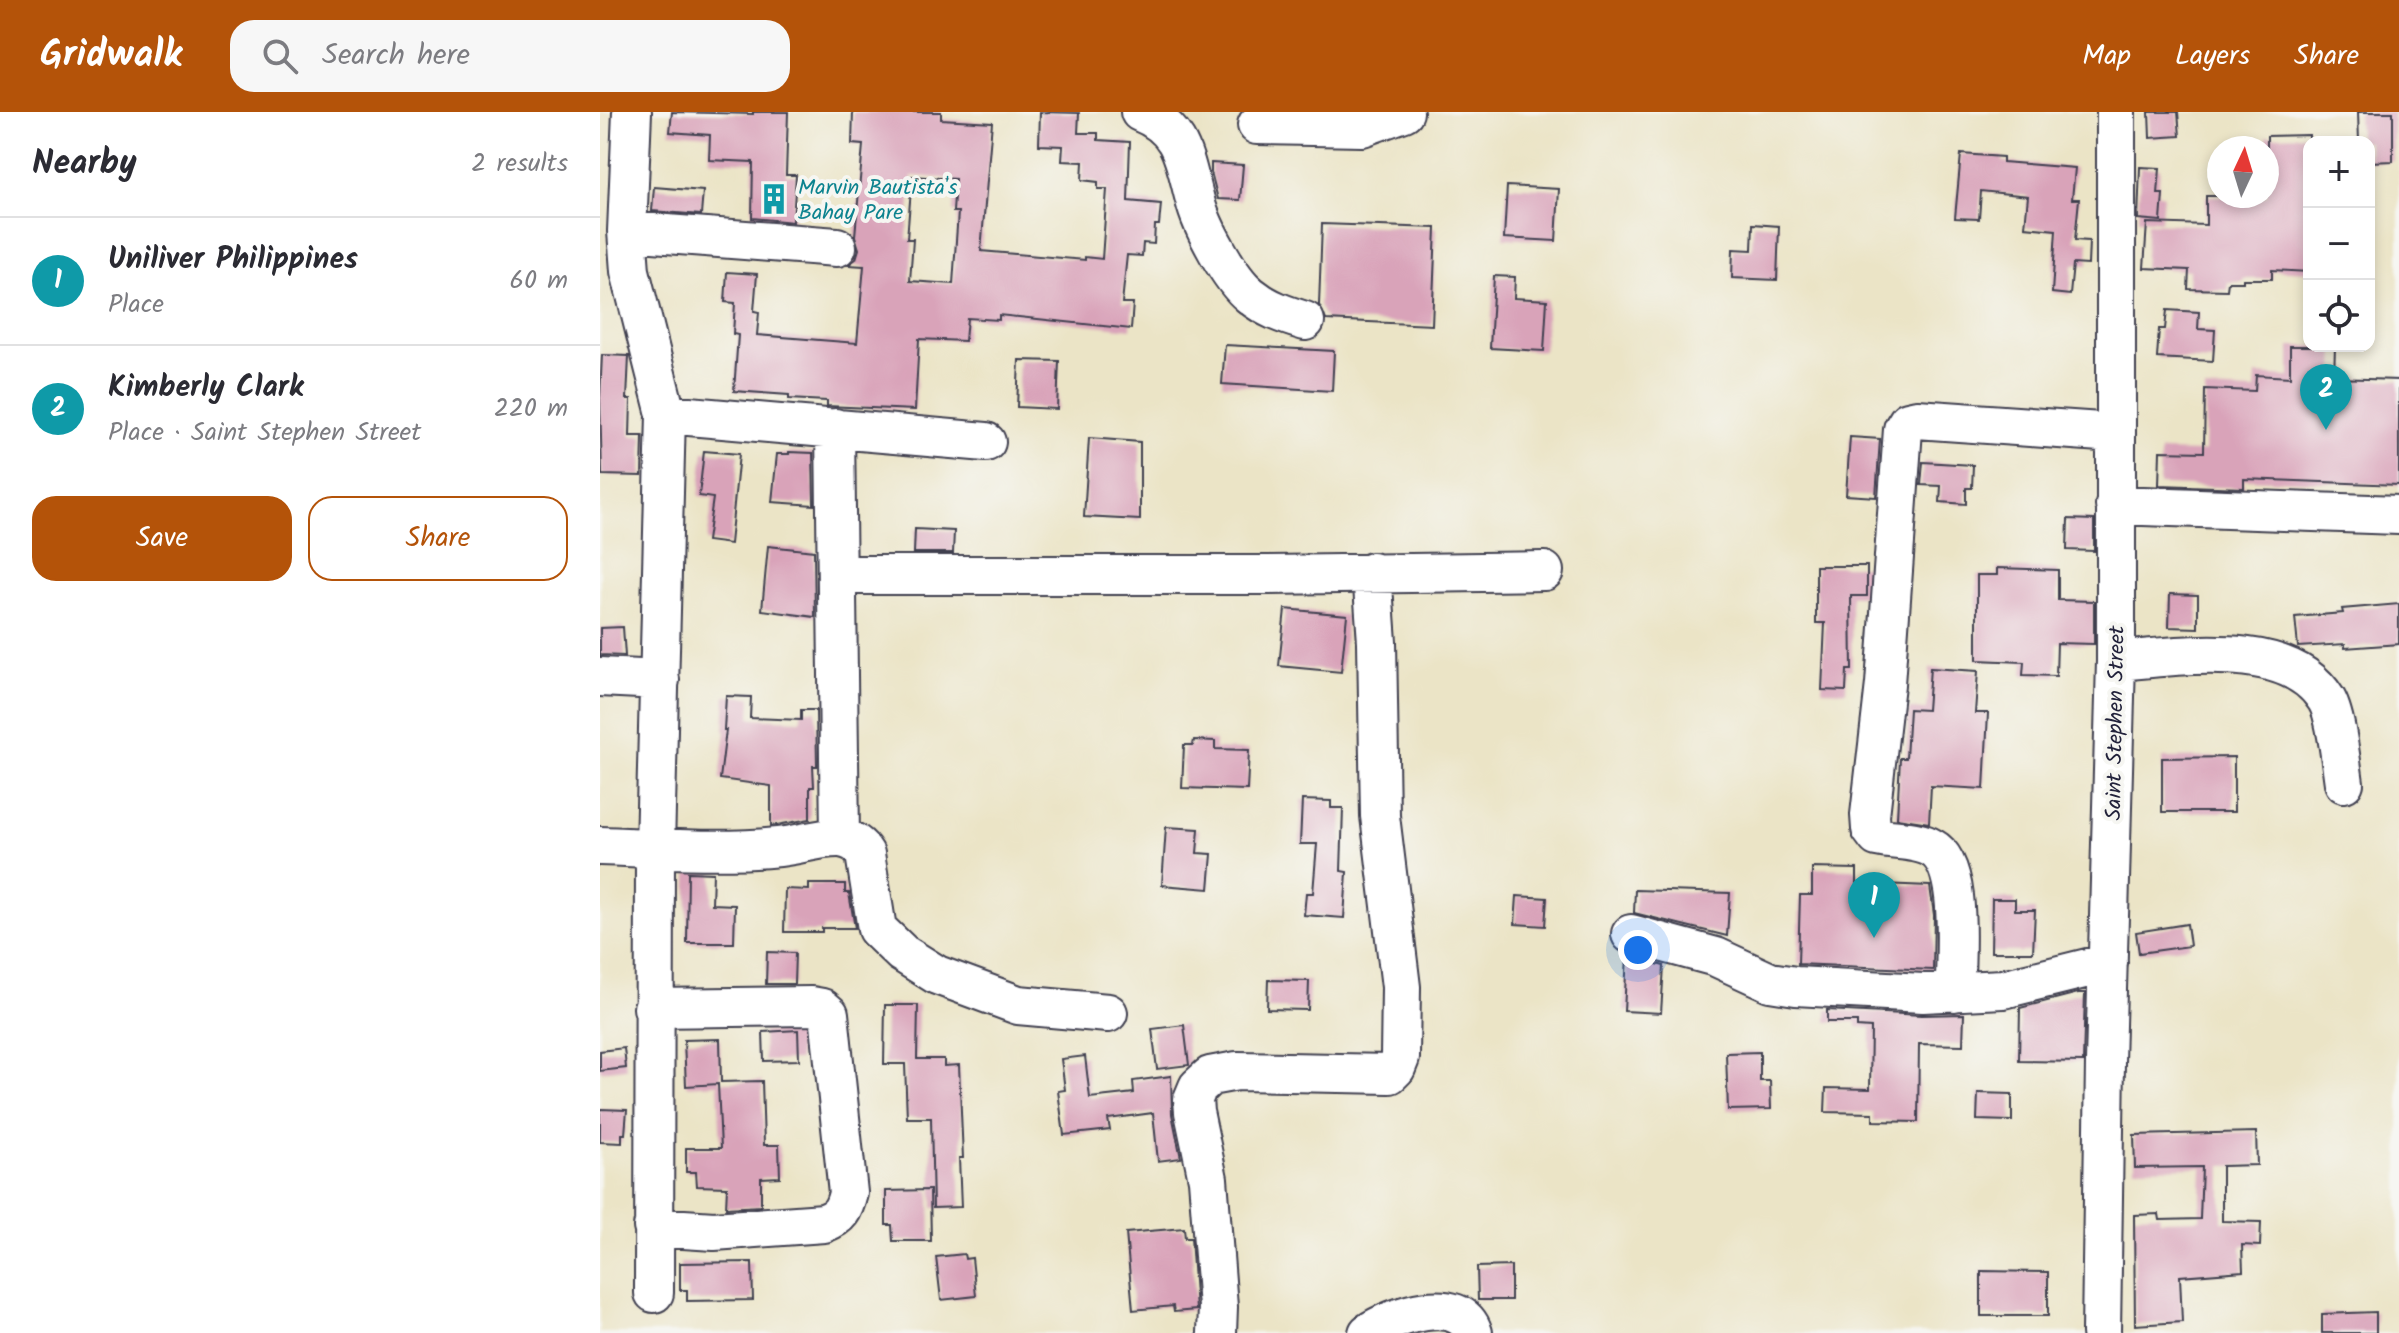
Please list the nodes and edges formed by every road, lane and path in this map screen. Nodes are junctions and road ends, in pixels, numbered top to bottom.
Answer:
1 (632, 112) edge
2 (1140, 112) edge
3 (1404, 112) edge
4 (2116, 112) edge
5 (1257, 125) dead end
6 (627, 231) junction
7 (837, 247) dead end
8 (1305, 321) dead end
9 (666, 414) junction
10 (835, 428) junction
11 (2115, 433) junction
12 (986, 442) dead end
13 (2115, 505) junction
14 (2399, 515) edge
15 (1544, 571) dead end
16 (1372, 572) junction
17 (838, 575) junction
18 (2116, 661) junction
19 (600, 677) edge
20 (660, 680) junction
21 (2344, 783) dead end
22 (840, 838) junction
23 (600, 846) edge
24 (655, 847) junction
25 (1631, 934) dead end
26 (2108, 963) junction
27 (1955, 992) junction
28 (653, 1008) junction
29 (1108, 1013) dead end
30 (653, 1227) junction
31 (654, 1293) dead end
32 (1217, 1333) edge
33 (1368, 1333) edge
34 (1473, 1333) edge
35 (2101, 1333) edge

1 - 6 street
2 - 8 street
3 - 5 street
4 - 11 street, Saint Stephen Street
6 - 7 street
6 - 9 street
9 - 10 street
9 - 20 street
10 - 12 street
10 - 17 street
11 - 13 street, Saint Stephen Street
11 - 27 street
13 - 14 street
13 - 18 street, Saint Stephen Street
15 - 16 street
16 - 17 street
16 - 32 street
17 - 22 street
18 - 21 street
18 - 26 street, Saint Stephen Street
19 - 20 street
20 - 24 street
22 - 24 street
22 - 29 street
23 - 24 street
24 - 28 street
25 - 27 street
26 - 27 street
26 - 35 street, Saint Stephen Street
28 - 30 street
28 - 30 street
30 - 31 street
33 - 34 street

